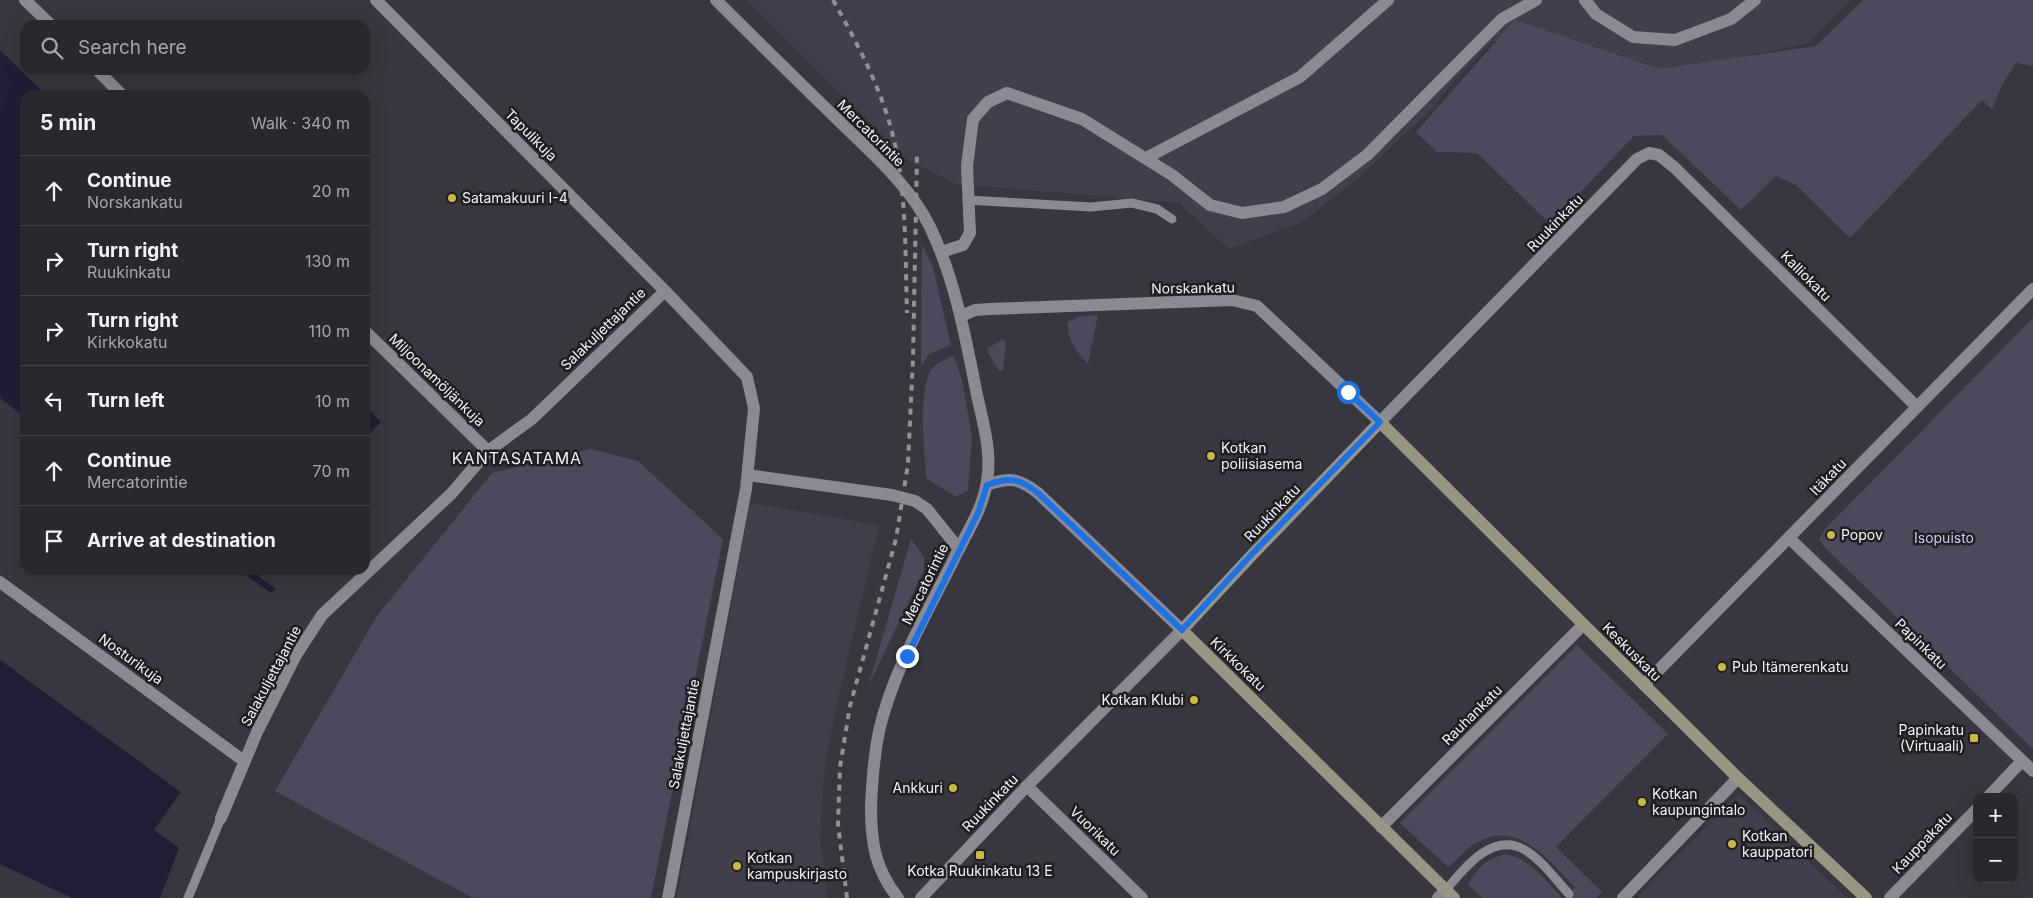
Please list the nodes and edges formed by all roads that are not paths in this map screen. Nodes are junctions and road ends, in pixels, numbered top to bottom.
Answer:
1 (25, 0) edge
2 (376, 0) edge
3 (716, 0) edge
4 (1388, 0) edge
5 (1536, 0) edge
6 (1584, 0) edge
7 (1756, 0) edge
8 (45, 20) edge
9 (102, 75) edge
10 (117, 90) edge
11 (1146, 158) junction
12 (1674, 167) joint
13 (967, 200) junction
14 (1172, 219) dead end
15 (941, 252) junction
16 (2033, 289) edge
17 (665, 291) junction
18 (961, 316) junction
19 (370, 336) edge
20 (1917, 407) junction
21 (1380, 422) junction
22 (488, 451) junction
23 (748, 475) junction
24 (987, 485) junction
25 (1789, 538) junction
26 (959, 549) junction
27 (370, 571) edge
28 (365, 575) edge
29 (0, 582) edge
30 (1583, 625) junction
31 (1182, 630) junction
32 (1644, 685) junction
33 (244, 761) junction
34 (2022, 761) junction
35 (2033, 771) edge
36 (1738, 778) junction
37 (1027, 786) junction
38 (1992, 793) edge
39 (1973, 813) edge
40 (221, 818) joint
41 (1382, 827) junction
42 (1569, 894) dead end
43 (1446, 895) edge
44 (188, 898) edge
45 (668, 898) edge
46 (898, 898) edge
47 (921, 898) edge
48 (1142, 898) edge
49 (1624, 898) edge
50 (1866, 898) edge
51 (1890, 898) edge

1 - 8 street
2 - 17 street, Tapulikuja
3 - 15 street, Mercatorintie
4 - 11 street
5 - 11 street
6 - 7 street
9 - 10 street
11 - 13 street
12 - 20 street, Kalliokatu
12 - 21 street, Ruukinkatu
13 - 14 lane
13 - 15 street
15 - 18 street, Mercatorintie
16 - 20 street, Itäkatu
17 - 22 street, Salakuljettajantie
17 - 23 street, Salakuljettajantie
18 - 21 street, Norskankatu
18 - 24 street, Mercatorintie
19 - 22 street, Miljoonamöljänkuja
20 - 25 street, Itäkatu
21 - 30 main road, Keskuskatu
21 - 31 main road, Ruukinkatu
22 - 27 street, Salakuljettajantie
23 - 26 street
23 - 45 street, Salakuljettajantie
24 - 26 street, Mercatorintie
24 - 31 street, Kirkkokatu
25 - 32 street, Itäkatu
25 - 34 street, Papinkatu
26 - 46 street, Mercatorintie
28 - 33 street, Salakuljettajantie
29 - 33 street, Nosturikuja
30 - 32 main road, Keskuskatu
30 - 41 street, Rauhankatu
31 - 37 street, Ruukinkatu
31 - 41 main road, Kirkkokatu
32 - 36 main road, Keskuskatu
33 - 40 street, Salakuljettajantie
34 - 35 street, Papinkatu
34 - 38 street
36 - 49 street
36 - 50 main road, Keskuskatu
37 - 47 street, Ruukinkatu
37 - 48 street, Vuorikatu
39 - 51 street, Kauppakatu
40 - 44 lane
41 - 43 main road, Kirkkokatu
42 - 43 lane

